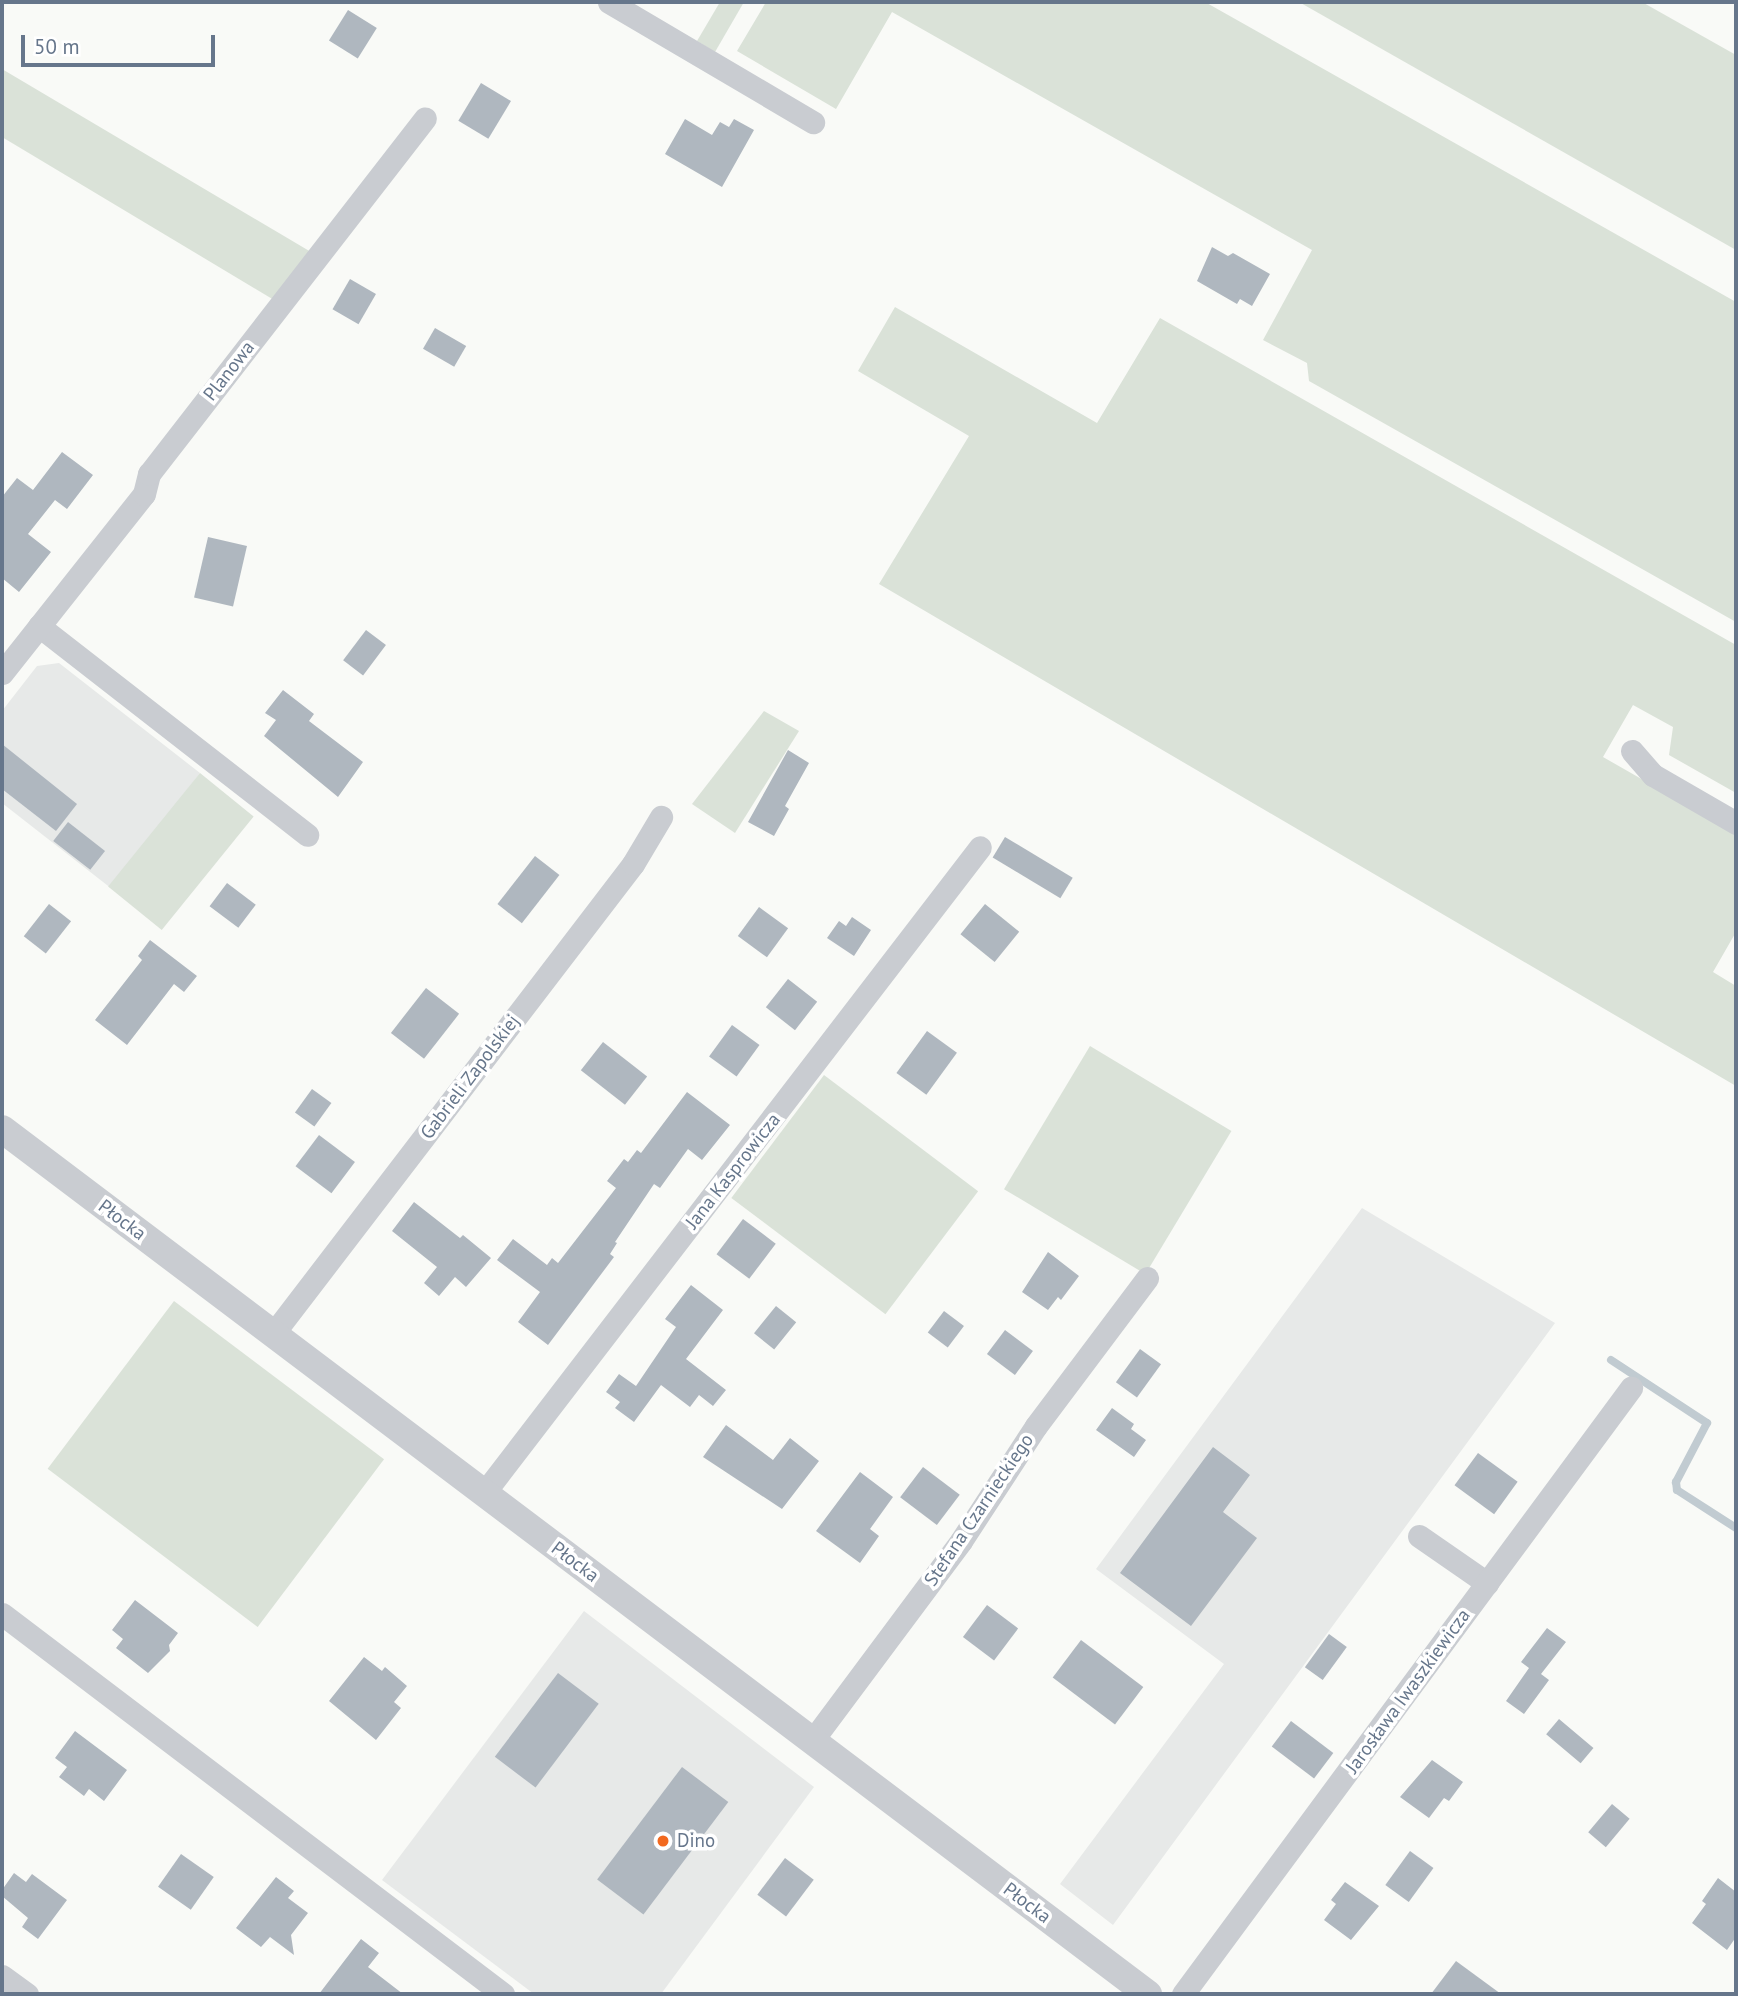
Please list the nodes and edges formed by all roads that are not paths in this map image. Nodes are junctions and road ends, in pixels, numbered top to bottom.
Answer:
1 (609, 2) edge
2 (425, 118) dead end
3 (813, 122) dead end
4 (39, 626) junction
5 (2, 673) edge
6 (1632, 751) dead end
7 (661, 817) dead end
8 (1736, 823) edge
9 (307, 835) dead end
10 (980, 847) dead end
11 (2, 1129) edge
12 (1147, 1278) dead end
13 (273, 1334) junction
14 (1631, 1388) dead end
15 (484, 1493) junction
16 (1419, 1536) dead end
17 (1487, 1583) junction
18 (2, 1614) edge
19 (812, 1741) junction
20 (2, 1976) edge
21 (27, 1994) edge
22 (503, 1994) edge
23 (1147, 1994) edge
24 (1183, 1994) edge

1 - 3 street
2 - 4 street, Planowa
4 - 5 street, Planowa
4 - 9 street
6 - 8 street
7 - 13 street, Gabrieli Zapolskiej
10 - 15 street, Jana Kasprowicza
11 - 13 street, Płocka
12 - 19 street, Stefana Czarnieckiego
13 - 15 street, Płocka
14 - 17 street, Jarosława Iwaszkiewicza
15 - 19 street, Płocka
16 - 17 street
17 - 24 street, Jarosława Iwaszkiewicza
18 - 22 street
19 - 23 street, Płocka
20 - 21 street

